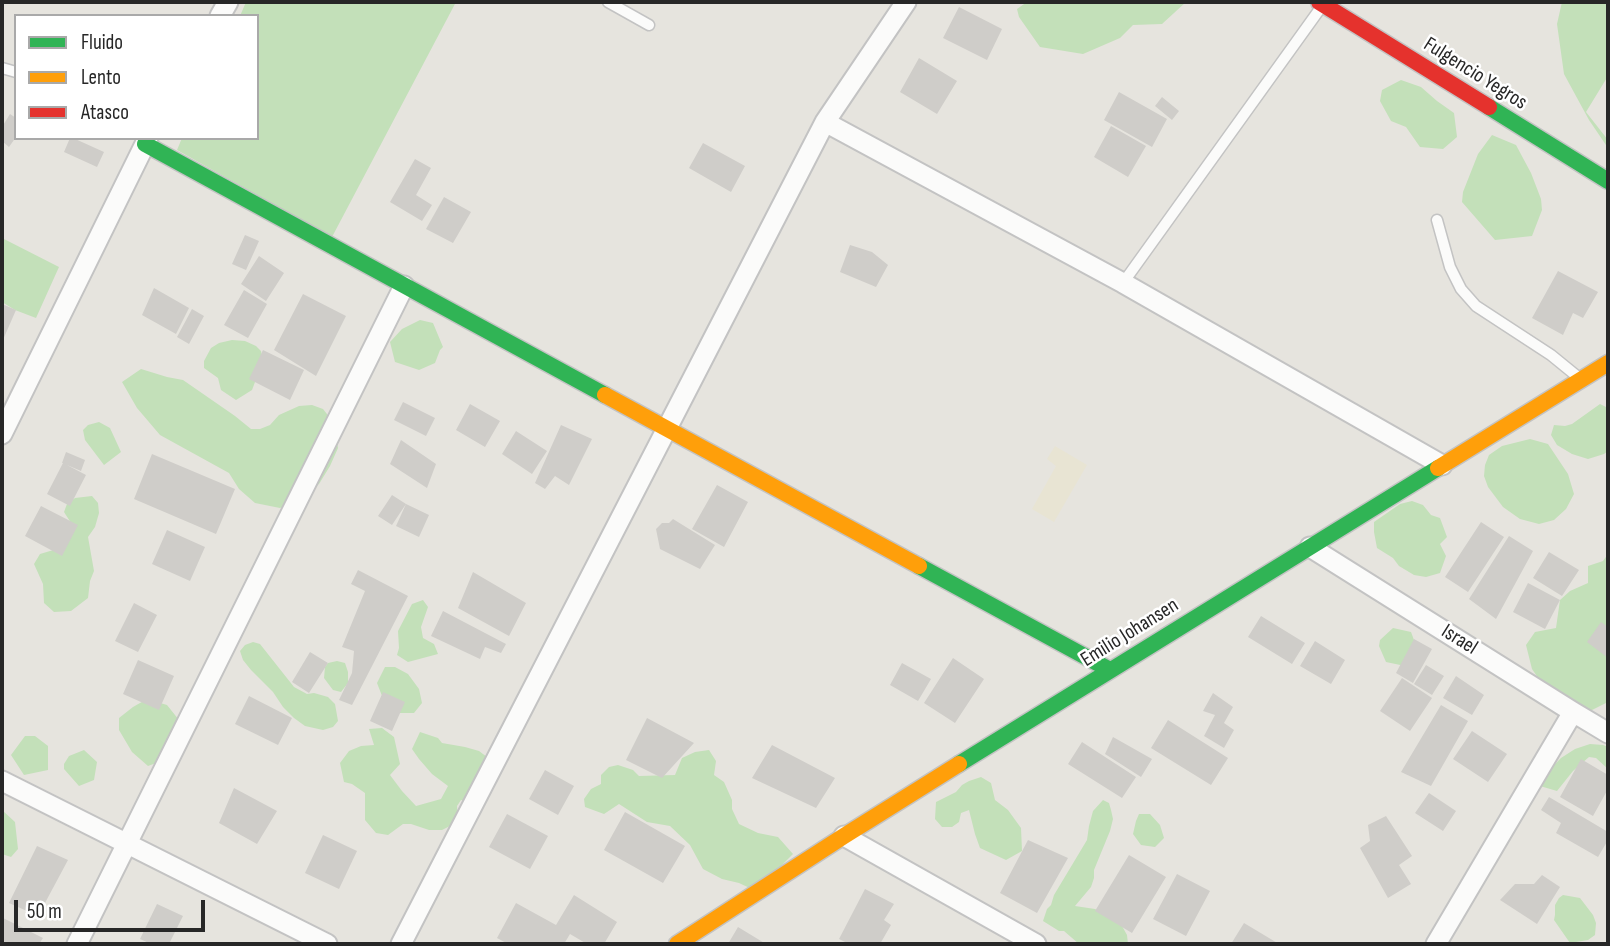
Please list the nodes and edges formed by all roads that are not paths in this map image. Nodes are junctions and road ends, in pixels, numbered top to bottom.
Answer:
1 (608, 2) edge
2 (906, 2) edge
3 (1323, 3) edge
4 (649, 25) dead end
5 (825, 122) junction
6 (143, 140) edge
7 (1608, 181) edge
8 (1437, 220) dead end
9 (1123, 283) junction
10 (404, 286) junction
11 (1608, 363) edge
12 (1581, 380) junction
13 (667, 429) junction
14 (2, 434) edge
15 (1442, 465) junction
16 (1310, 547) junction
17 (1110, 670) junction
18 (1573, 712) junction
19 (1608, 733) edge
20 (2, 781) edge
21 (844, 836) junction
22 (127, 844) junction
23 (77, 944) edge
24 (327, 944) edge
25 (401, 944) edge
26 (677, 944) edge
27 (1036, 944) edge
28 (1436, 944) edge

1 - 4 lane
2 - 5 street
3 - 7 street, Fulgencio Yegros
3 - 9 lane
5 - 9 street
5 - 13 street
6 - 10 street
6 - 14 street
8 - 12 lane
9 - 15 street
10 - 13 street
10 - 22 street
11 - 12 street, Emilio Johansen
12 - 15 street, Emilio Johansen
13 - 17 street
13 - 25 street
15 - 16 street, Emilio Johansen
16 - 17 street, Emilio Johansen
16 - 18 street, Israel
17 - 21 street, Emilio Johansen
18 - 19 street, Israel
18 - 28 street
20 - 22 street
21 - 26 street, Emilio Johansen
21 - 27 street
22 - 23 street
22 - 24 street

